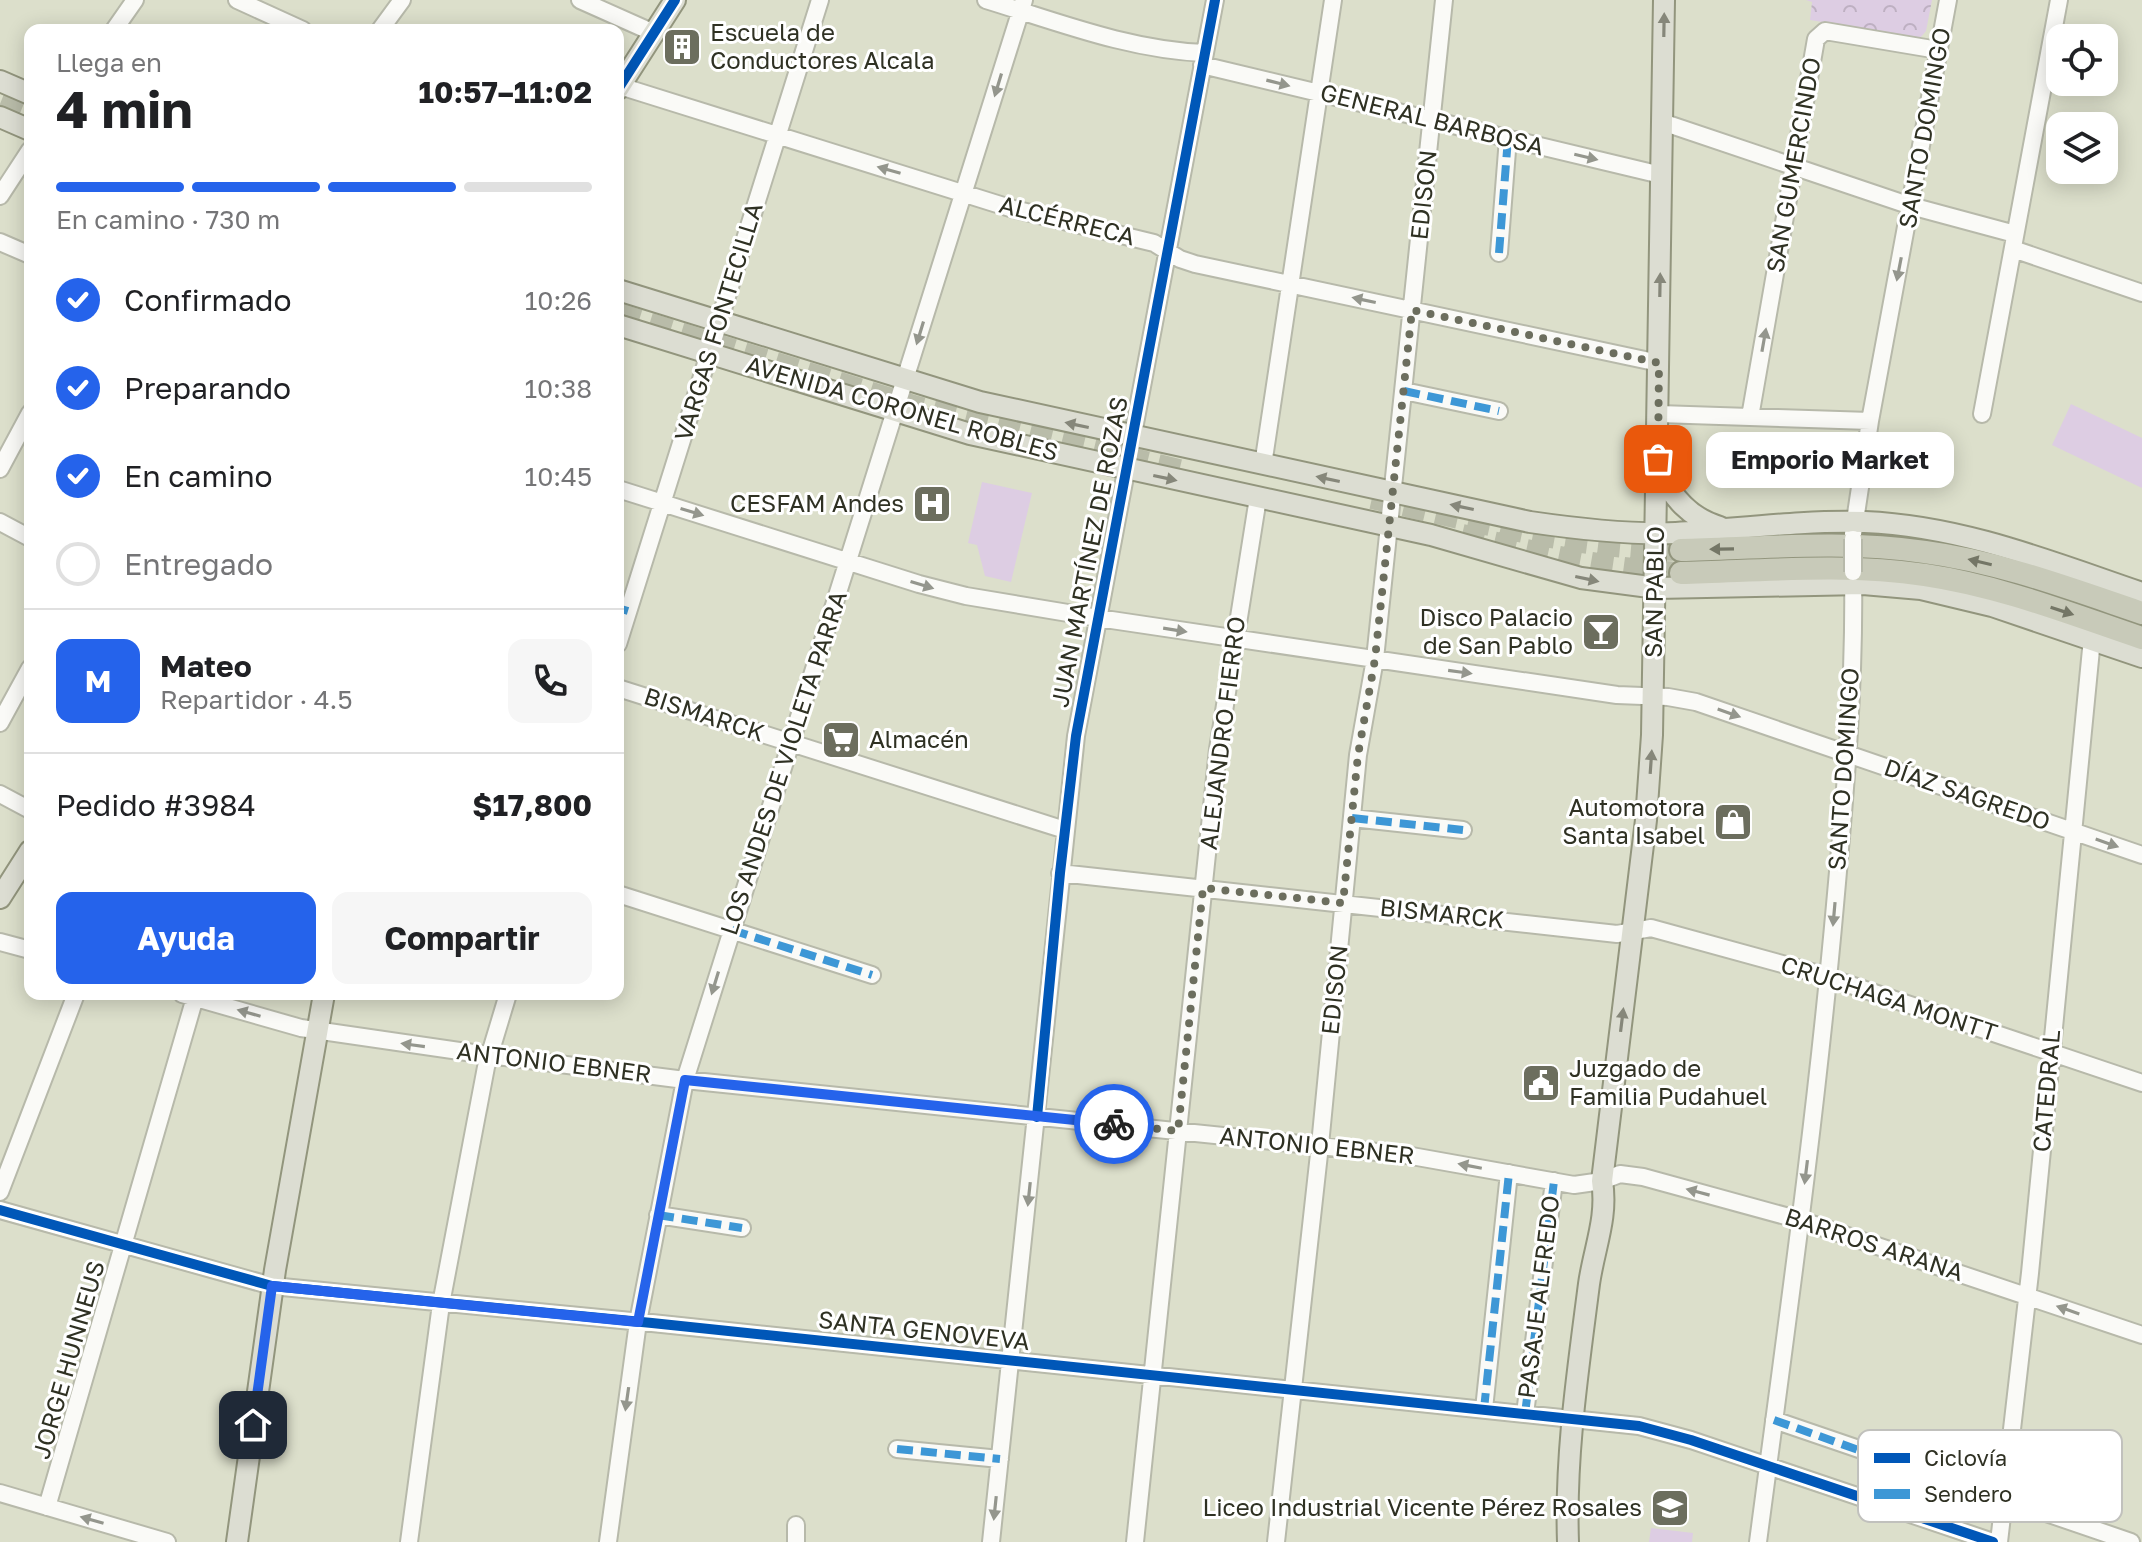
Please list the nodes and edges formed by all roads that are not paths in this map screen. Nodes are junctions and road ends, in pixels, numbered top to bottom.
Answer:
1 (135, 0) edge
2 (237, 0) edge
3 (402, 0) edge
4 (580, 0) edge
5 (675, 0) edge
6 (820, 0) edge
7 (986, 0) edge
8 (1215, 0) edge
9 (1333, 0) edge
10 (1444, 0) edge
11 (1664, 0) edge
12 (1948, 0) edge
13 (2059, 0) edge
14 (1023, 5) edge
15 (118, 24) edge
16 (290, 24) edge
17 (384, 24) edge
18 (654, 33) junction
19 (1938, 50) junction
20 (1204, 59) junction
21 (624, 79) edge
22 (0, 81) edge
23 (624, 89) edge
24 (24, 91) edge
25 (1319, 93) junction
26 (0, 117) edge
27 (1432, 120) junction
28 (1662, 122) junction
29 (24, 127) edge
30 (777, 137) junction
31 (1508, 138) junction
32 (24, 159) edge
33 (1795, 168) junction
34 (1661, 175) junction
35 (964, 193) junction
36 (0, 196) edge
37 (1911, 206) junction
38 (2014, 241) junction
39 (0, 242) edge
40 (1167, 249) junction
41 (24, 252) edge
42 (1499, 253) dead end
43 (1290, 284) junction
44 (624, 292) edge
45 (2142, 293) edge
46 (1412, 310) junction
47 (718, 322) junction
48 (624, 327) edge
49 (709, 353) junction
50 (1659, 363) junction
51 (905, 380) junction
52 (1404, 391) junction
53 (1499, 411) dead end
54 (895, 412) junction
55 (1659, 414) junction
56 (1982, 414) dead end
57 (1750, 417) junction
58 (1870, 421) junction
59 (24, 424) edge
60 (1133, 437) junction
61 (1263, 465) junction
62 (0, 469) edge
63 (1126, 469) junction
64 (1658, 470) junction
65 (624, 491) edge
66 (1393, 493) junction
67 (1258, 498) junction
68 (662, 503) junction
69 (0, 522) edge
70 (1389, 526) junction
71 (1728, 529) junction
72 (1853, 531) junction
73 (1656, 533) junction
74 (24, 535) edge
75 (1681, 550) tunnel mouth
76 (848, 561) junction
77 (1681, 573) tunnel mouth
78 (1853, 578) junction
79 (1657, 588) junction
80 (2142, 593) edge
81 (624, 607) edge
82 (2142, 613) edge
83 (1098, 618) junction
84 (2142, 638) edge
85 (1233, 639) junction
86 (2092, 639) junction
87 (2142, 657) edge
88 (1375, 659) junction
89 (24, 679) edge
90 (624, 690) edge
91 (1653, 696) junction
92 (0, 723) edge
93 (791, 743) junction
94 (1848, 754) junction
95 (0, 794) edge
96 (24, 807) edge
97 (1352, 818) junction
98 (1065, 830) junction
99 (1463, 830) dead end
100 (2072, 831) junction
101 (2142, 855) edge
102 (24, 860) edge
103 (1060, 873) junction
104 (1203, 888) junction
105 (624, 896) edge
106 (0, 898) edge
107 (1343, 903) junction
108 (732, 930) junction
109 (1633, 931) junction
110 (0, 942) edge
111 (24, 948) edge
112 (872, 975) dead end
113 (1828, 978) junction
114 (74, 1000) edge
115 (190, 1000) edge
116 (208, 1000) edge
117 (323, 1000) edge
118 (506, 1000) edge
119 (316, 1031) junction
120 (2051, 1052) junction
121 (489, 1055) junction
122 (685, 1080) junction
123 (2142, 1083) edge
124 (1037, 1117) junction
125 (1178, 1131) junction
126 (1320, 1145) junction
127 (1509, 1173) junction
128 (1554, 1181) junction
129 (1602, 1181) junction
130 (0, 1192) edge
131 (0, 1210) edge
132 (658, 1215) junction
133 (1800, 1220) junction
134 (742, 1228) dead end
135 (123, 1245) junction
136 (272, 1286) junction
137 (2027, 1295) junction
138 (441, 1304) junction
139 (638, 1322) junction
140 (2142, 1335) edge
141 (1011, 1360) junction
142 (1153, 1375) junction
143 (1293, 1389) junction
144 (1484, 1409) junction
145 (1525, 1414) junction
146 (1571, 1419) junction
147 (1774, 1420) junction
148 (2012, 1430) edge
149 (897, 1449) dead end
150 (1858, 1449) edge
151 (1000, 1459) junction
152 (1768, 1466) junction
153 (0, 1493) edge
154 (1858, 1496) edge
155 (47, 1507) junction
156 (1934, 1522) edge
157 (2001, 1522) edge
158 (2071, 1522) edge
159 (167, 1542) edge
160 (237, 1542) edge
161 (409, 1542) edge
162 (608, 1542) edge
163 (991, 1542) edge
164 (1135, 1542) edge
165 (1276, 1542) edge
166 (1568, 1542) edge
167 (1758, 1542) edge
168 (1993, 1542) edge
169 (1999, 1542) edge
170 (2131, 1542) edge

1 - 15 street
2 - 16 street
3 - 17 street
4 - 18 street
5 - 18 main road
6 - 30 street, VARGAS FONTECILLA
7 - 14 street, GENERAL BARBOSA
8 - 20 street, JUAN MARTÍNEZ DE ROZAS
9 - 25 street
10 - 27 street, EDISON
28 -> 11 main road, SAN PABLO
12 - 19 street, SANTO DOMINGO
13 - 38 street
14 - 20 street, GENERAL BARBOSA
14 -> 35 street, LOS ANDES DE VIOLETA PARRA
18 - 21 main road
19 - 33 street, SAN GUMERCINDO
19 - 37 street, SANTO DOMINGO
20 -> 25 street, GENERAL BARBOSA
20 - 40 street, JUAN MARTÍNEZ DE ROZAS
22 - 24 main road
23 - 30 street, ALCÉRRECA
25 - 27 street, GENERAL BARBOSA
25 - 43 street
26 - 29 main road
27 - 31 street, GENERAL BARBOSA
27 - 46 street, EDISON
28 - 33 street
28 - 34 main road, SAN PABLO
35 -> 30 street, ALCÉRRECA
30 - 47 street, VARGAS FONTECILLA
31 -> 34 street, GENERAL BARBOSA
31 - 42 street
32 - 36 street
33 - 37 street
57 -> 33 street, SAN GUMERCINDO
50 -> 34 main road, SAN PABLO
35 - 40 street, ALCÉRRECA
35 -> 51 street, LOS ANDES DE VIOLETA PARRA
37 - 38 street
37 -> 58 street, SANTO DOMINGO
38 - 45 street
38 - 56 street
39 - 41 street
40 - 43 street, ALCÉRRECA
40 - 60 street, JUAN MARTÍNEZ DE ROZAS
46 -> 43 street, ALCÉRRECA
43 - 61 street
44 - 47 main road, AVENIDA CORONEL ROBLES
46 - 50 street, ALCÉRRECA
46 - 52 street, EDISON
47 - 49 street, VARGAS FONTECILLA
47 - 51 main road, AVENIDA CORONEL ROBLES
48 - 49 main road, AVENIDA CORONEL ROBLES
49 - 54 main road, AVENIDA CORONEL ROBLES
49 - 68 street, VARGAS FONTECILLA
50 - 55 main road, SAN PABLO
51 - 54 street, LOS ANDES DE VIOLETA PARRA
60 -> 51 main road, AVENIDA CORONEL ROBLES
52 - 53 street
52 - 66 street, EDISON
54 - 63 main road, AVENIDA CORONEL ROBLES
54 - 76 street, LOS ANDES DE VIOLETA PARRA
55 - 57 street
55 - 64 main road, SAN PABLO
57 - 58 street
58 - 72 street, SANTO DOMINGO
59 - 62 street
60 - 61 main road, AVENIDA CORONEL ROBLES
60 - 63 street, JUAN MARTÍNEZ DE ROZAS
66 -> 61 main road, AVENIDA CORONEL ROBLES
63 -> 67 main road, AVENIDA CORONEL ROBLES
63 - 83 street, JUAN MARTÍNEZ DE ROZAS
64 - 71 main road
64 - 73 main road, SAN PABLO
65 - 68 street, DÍAZ SAGREDO
66 - 70 street, EDISON
73 -> 66 main road, AVENIDA CORONEL ROBLES
67 - 70 main road, AVENIDA CORONEL ROBLES
67 - 85 street, ALEJANDRO FIERRO
68 -> 76 street, DÍAZ SAGREDO
68 - 81 street, VARGAS FONTECILLA
69 - 74 street
70 -> 79 main road, AVENIDA CORONEL ROBLES
70 - 88 street, EDISON
71 - 72 main road, AVENIDA CORONEL ROBLES
71 - 73 main road, AVENIDA CORONEL ROBLES
72 - 78 street, SANTO DOMINGO, bridge
72 - 80 main road, AVENIDA CORONEL ROBLES
73 - 79 main road, SAN PABLO
82 -> 75 highway
76 -> 83 street, DÍAZ SAGREDO
76 - 93 street, LOS ANDES DE VIOLETA PARRA
77 -> 84 highway
78 - 79 main road, AVENIDA CORONEL ROBLES
78 - 86 main road, AVENIDA CORONEL ROBLES
78 - 94 street, SANTO DOMINGO
79 - 91 main road, SAN PABLO
83 -> 85 street, DÍAZ SAGREDO
83 - 98 street, JUAN MARTÍNEZ DE ROZAS
85 - 88 street, DÍAZ SAGREDO
85 - 104 street, ALEJANDRO FIERRO
86 - 87 main road, AVENIDA CORONEL ROBLES
86 - 100 street, CATEDRAL
88 -> 91 street, DÍAZ SAGREDO
88 - 97 street, EDISON
89 - 92 street
90 - 93 street, BISMARCK
91 -> 94 street, DÍAZ SAGREDO
109 -> 91 main road, SAN PABLO
93 - 98 street, BISMARCK
93 - 108 street, LOS ANDES DE VIOLETA PARRA
94 - 100 street, DÍAZ SAGREDO
94 -> 113 street, SANTO DOMINGO
95 - 96 street
97 - 99 street
97 - 107 street, EDISON
98 - 103 street, JUAN MARTÍNEZ DE ROZAS
100 -> 101 street, DÍAZ SAGREDO
100 - 120 street, CATEDRAL
102 - 106 main road
103 - 104 street, BISMARCK
103 - 124 street, JUAN MARTÍNEZ DE ROZAS
104 - 107 street, BISMARCK
104 - 125 street, ALEJANDRO FIERRO
105 - 108 street
107 - 109 street, BISMARCK
107 - 126 street, EDISON
108 - 112 street
108 -> 122 street, LOS ANDES DE VIOLETA PARRA
109 - 113 street, CRUCHAGA MONTT
129 -> 109 main road, SAN PABLO
110 - 111 street
113 - 120 street, CRUCHAGA MONTT
113 -> 133 street, SANTO DOMINGO
114 - 130 street
115 - 135 street, JORGE HUNNEUS
119 -> 116 street, ANTONIO EBNER
117 - 119 main road
118 - 121 street
121 -> 119 street, ANTONIO EBNER
119 - 136 main road
120 - 123 street, CRUCHAGA MONTT
120 - 137 street, CATEDRAL
121 - 122 street, ANTONIO EBNER
121 - 138 street
122 - 124 street, ANTONIO EBNER
122 - 132 street, LOS ANDES DE VIOLETA PARRA
124 - 125 street, ANTONIO EBNER
124 -> 141 street, JUAN MARTÍNEZ DE ROZAS
125 - 126 street, ANTONIO EBNER
125 - 142 street, ALEJANDRO FIERRO
127 -> 126 street, ANTONIO EBNER
126 - 143 street, EDISON
127 - 128 street, ANTONIO EBNER
127 - 144 street
128 - 129 street, ANTONIO EBNER
128 - 145 street, PASAJE ALFREDO
133 -> 129 street, BARROS ARANA
129 - 146 main road, SAN PABLO
131 - 135 street, SANTA GENOVEVA
132 - 134 street
132 - 139 street, LOS ANDES DE VIOLETA PARRA
133 - 137 street, BARROS ARANA
133 - 147 street, SANTO DOMINGO
135 - 136 street, SANTA GENOVEVA
135 - 155 street, JORGE HUNNEUS
136 - 138 street, SANTA GENOVEVA
136 - 160 main road
140 -> 137 street, BARROS ARANA
137 - 148 street, CATEDRAL
138 - 139 street, SANTA GENOVEVA
138 - 161 street
139 - 141 street, SANTA GENOVEVA
139 -> 162 street, LOS ANDES DE VIOLETA PARRA
141 - 142 street, SANTA GENOVEVA
141 - 151 street, JUAN MARTÍNEZ DE ROZAS
142 - 143 street, SANTA GENOVEVA
142 - 164 street, ALEJANDRO FIERRO
143 - 144 street, SANTA GENOVEVA
143 - 165 street, EDISON
144 - 145 street, SANTA GENOVEVA
145 - 146 street, SANTA GENOVEVA
146 - 152 street, SANTA GENOVEVA
146 - 166 main road, SAN PABLO
147 - 150 street
147 - 152 street, SANTO DOMINGO
149 - 151 street
151 -> 163 street, JUAN MARTÍNEZ DE ROZAS
152 - 154 street, SANTA GENOVEVA
152 - 167 street, SANTO DOMINGO
153 - 155 street
159 -> 155 street
156 - 168 street, SANTA GENOVEVA
157 - 169 street, CATEDRAL
158 - 170 street

